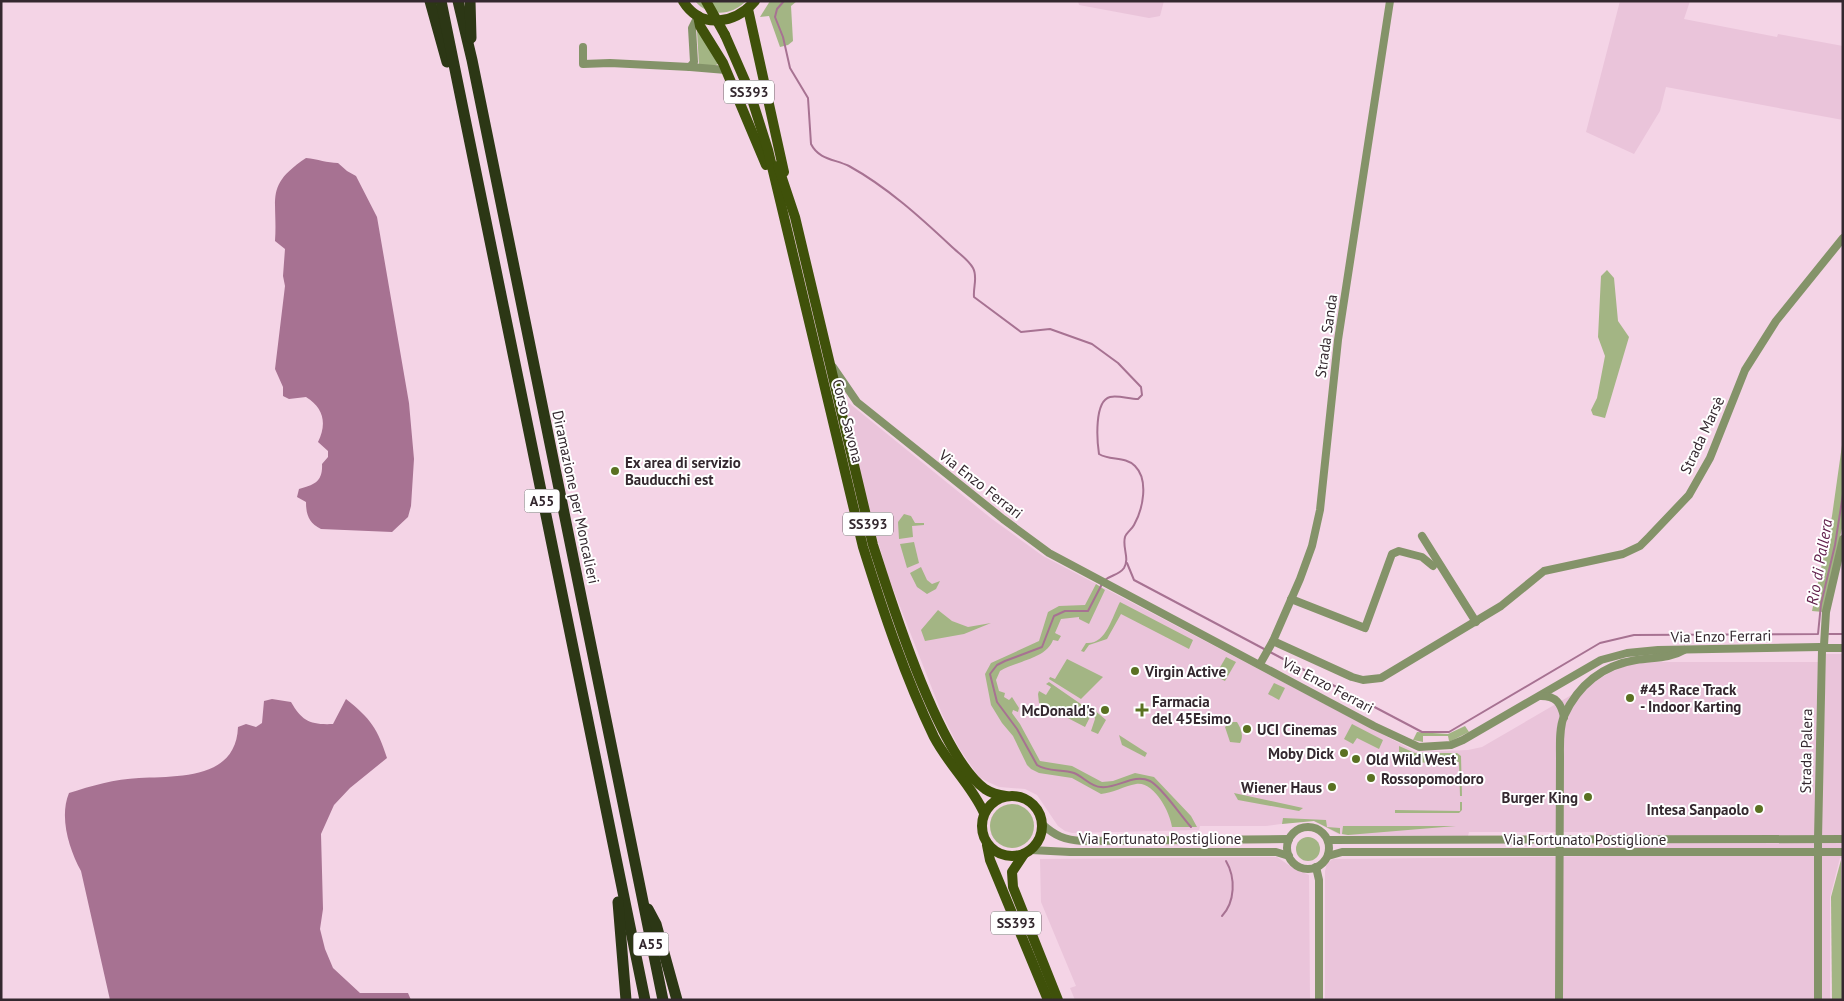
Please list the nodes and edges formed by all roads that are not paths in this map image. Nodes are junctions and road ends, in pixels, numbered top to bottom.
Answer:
1 (430, 1) edge
2 (441, 1) edge
3 (458, 1) edge
4 (470, 1) edge
5 (683, 1) edge
6 (706, 1) edge
7 (711, 1) edge
8 (1390, 1) edge
9 (751, 5) edge
10 (698, 16) junction
11 (728, 35) junction
12 (583, 47) dead end
13 (472, 60) junction
14 (690, 67) junction
15 (726, 70) junction
16 (467, 130) junction
17 (790, 219) junction
18 (1843, 238) edge
19 (831, 364) junction
20 (1422, 536) dead end
21 (1843, 539) edge
22 (1433, 566) dead end
23 (1291, 599) junction
24 (1476, 622) junction
25 (1272, 643) junction
26 (1823, 647) junction
27 (1843, 648) edge
28 (1684, 650) junction
29 (1260, 664) junction
30 (1541, 696) junction
31 (1564, 716) junction
32 (1006, 796) junction
33 (984, 814) junction
34 (1042, 824) junction
35 (1289, 839) junction
36 (1818, 839) junction
37 (1843, 839) edge
38 (1328, 840) junction
39 (1559, 841) junction
40 (987, 844) junction
41 (1028, 852) junction
42 (1559, 852) junction
43 (1818, 852) junction
44 (1843, 852) edge
45 (1289, 856) junction
46 (1328, 856) junction
47 (1316, 867) junction
48 (619, 875) junction
49 (641, 894) junction
50 (626, 1000) edge
51 (645, 1000) edge
52 (663, 1000) edge
53 (677, 1000) edge
54 (1048, 1000) edge
55 (1058, 1000) edge
56 (1319, 1000) edge
57 (1559, 1000) edge
58 (1818, 1000) edge

1 - 16 highway
2 - 16 highway, A55
3 - 13 highway, Diramazione per Moncalieri / A55
4 - 13 highway
5 - 10 main road
6 - 11 main road, Corso Savona / SS393, bridge
7 - 11 main road, Corso Savona / SS393
8 - 23 street, Strada Sanda
9 - 10 main road
9 - 17 main road
10 - 14 street
10 - 15 main road
11 - 17 main road, Corso Savona / SS393
12 - 14 street
13 - 49 highway, Diramazione per Moncalieri / A55
14 - 15 street
15 - 17 main road
16 - 48 highway, A55
17 - 19 main road, Corso Savona / SS393
17 - 33 main road, Corso Savona / SS393
18 - 24 street, Strada Marsè
19 - 29 street, Via Enzo Ferrari
19 - 32 main road, Corso Savona / SS393
20 - 24 street
21 - 26 street, Strada Palera
22 - 23 street
23 - 25 street, Strada Sanda
24 - 25 street, Strada Marsè
25 - 29 street, Strada Sanda
26 - 27 street, Via Enzo Ferrari
26 - 28 street, Via Enzo Ferrari
26 - 36 street, Strada Palera
28 - 30 street, Via Enzo Ferrari
28 - 31 street
29 - 30 street, Via Enzo Ferrari
30 - 31 street
31 - 39 street
32 - 33 main road
32 - 34 main road, Corso Savona / SS393
33 - 40 main road, Corso Savona / SS393
34 - 35 street, Via Fortunato Postiglione
34 - 41 main road, SS393
35 - 38 street
35 - 45 street
36 - 37 street, Via Fortunato Postiglione
36 - 39 street, Via Fortunato Postiglione
36 - 43 street, Strada Palera
38 - 39 street, Via Fortunato Postiglione
38 - 46 street
39 - 42 street
40 - 41 main road
40 - 54 main road, Corso Savona / SS393
41 - 45 street, Via Fortunato Postiglione
41 - 55 main road, SS393
42 - 43 street, Via Fortunato Postiglione
42 - 46 street, Via Fortunato Postiglione
42 - 57 street
43 - 44 street, Via Fortunato Postiglione
43 - 58 street, Strada Palera
45 - 47 street
46 - 47 street
47 - 56 street
48 - 50 highway
48 - 51 highway, A55
49 - 52 highway, Diramazione per Moncalieri / A55
49 - 53 highway

